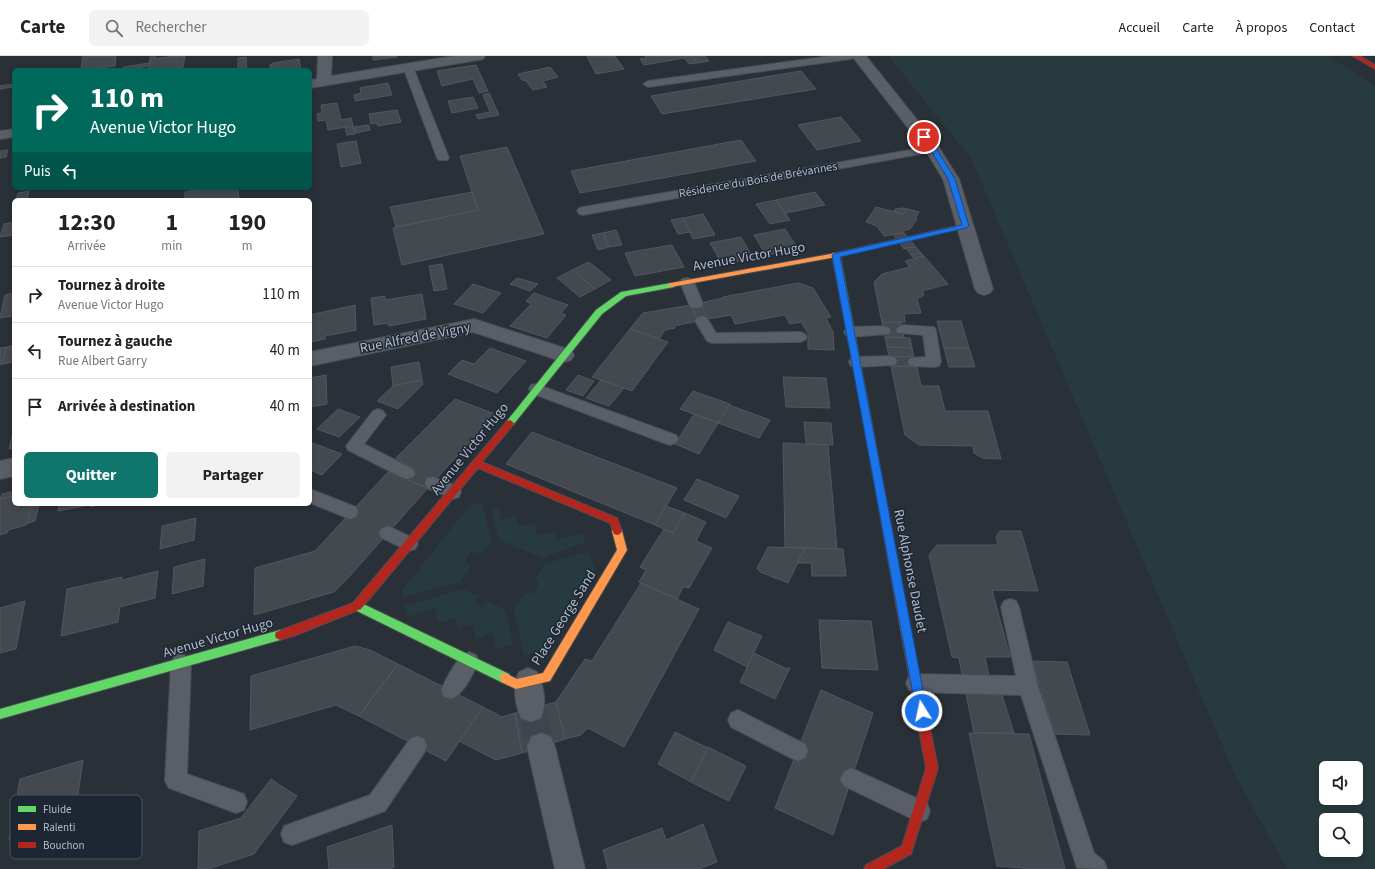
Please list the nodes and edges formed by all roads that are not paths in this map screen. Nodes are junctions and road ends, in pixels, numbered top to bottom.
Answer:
1 (325, 56) edge
2 (478, 56) edge
3 (851, 56) edge
4 (859, 56) edge
5 (1356, 56) edge
6 (408, 67) junction
7 (1375, 67) edge
8 (324, 82) junction
9 (312, 84) edge
10 (648, 84) dead end
11 (12, 133) edge
12 (0, 135) edge
13 (933, 148) junction
14 (443, 158) dead end
15 (583, 211) dead end
16 (966, 226) junction
17 (836, 255) junction
18 (687, 282) junction
19 (984, 289) dead end
20 (696, 304) dead end
21 (702, 321) dead end
22 (903, 330) dead end
23 (884, 331) dead end
24 (850, 332) junction
25 (800, 337) dead end
26 (564, 355) junction
27 (312, 359) edge
28 (890, 361) dead end
29 (856, 362) junction
30 (915, 362) dead end
31 (536, 390) junction
32 (378, 415) dead end
33 (670, 439) dead end
34 (477, 464) junction
35 (12, 467) edge
36 (0, 470) edge
37 (406, 473) dead end
38 (433, 483) dead end
39 (453, 492) junction
40 (312, 497) edge
41 (350, 512) dead end
42 (388, 533) dead end
43 (409, 544) junction
44 (357, 606) junction
45 (1010, 607) dead end
46 (469, 661) junction
47 (181, 663) junction
48 (528, 681) junction
49 (916, 683) junction
50 (1028, 686) junction
51 (451, 690) dead end
52 (531, 709) tunnel mouth
53 (0, 714) edge
54 (738, 720) dead end
55 (417, 746) dead end
56 (541, 747) tunnel mouth
57 (798, 751) dead end
58 (851, 779) dead end
59 (236, 802) dead end
60 (919, 811) junction
61 (292, 834) dead end
62 (570, 869) edge
63 (870, 869) edge
64 (1096, 869) edge

1 - 8 street
2 - 6 street
3 - 10 lane
4 - 13 street
5 - 7 street
6 - 8 street
6 - 14 lane
8 - 9 street
11 - 12 street
13 - 15 lane, Résidence du Bois de Brévannes
13 - 16 street
16 - 17 street, Avenue Victor Hugo
16 - 19 street
17 - 18 street, Avenue Victor Hugo
17 - 24 street, Rue Alphonse Daudet
18 - 20 lane
18 - 26 street, Avenue Victor Hugo
21 - 25 lane
22 - 30 lane
23 - 24 lane
24 - 29 street, Rue Alphonse Daudet
26 - 27 street, Rue Alfred de Vigny
26 - 31 street, Avenue Victor Hugo
28 - 29 lane
29 - 49 street, Rue Alphonse Daudet
31 - 33 lane
31 - 34 street, Avenue Victor Hugo
32 - 37 lane
34 - 39 street, Avenue Victor Hugo
34 - 48 street, Place George Sand
35 - 36 street
38 - 39 lane
39 - 43 street, Avenue Victor Hugo
40 - 41 lane
42 - 43 lane
43 - 44 street, Avenue Victor Hugo
44 - 46 street, Place George Sand
44 - 47 street, Avenue Victor Hugo
45 - 50 lane
46 - 48 street, Place George Sand
46 - 51 lane
47 - 53 street, Avenue Victor Hugo
47 - 59 lane
48 - 52 street
49 - 50 lane
49 - 60 street, Rue Alphonse Daudet
50 - 64 lane
54 - 57 lane
55 - 61 lane
56 - 62 street
58 - 60 lane
60 - 63 street, Rue Alphonse Daudet

